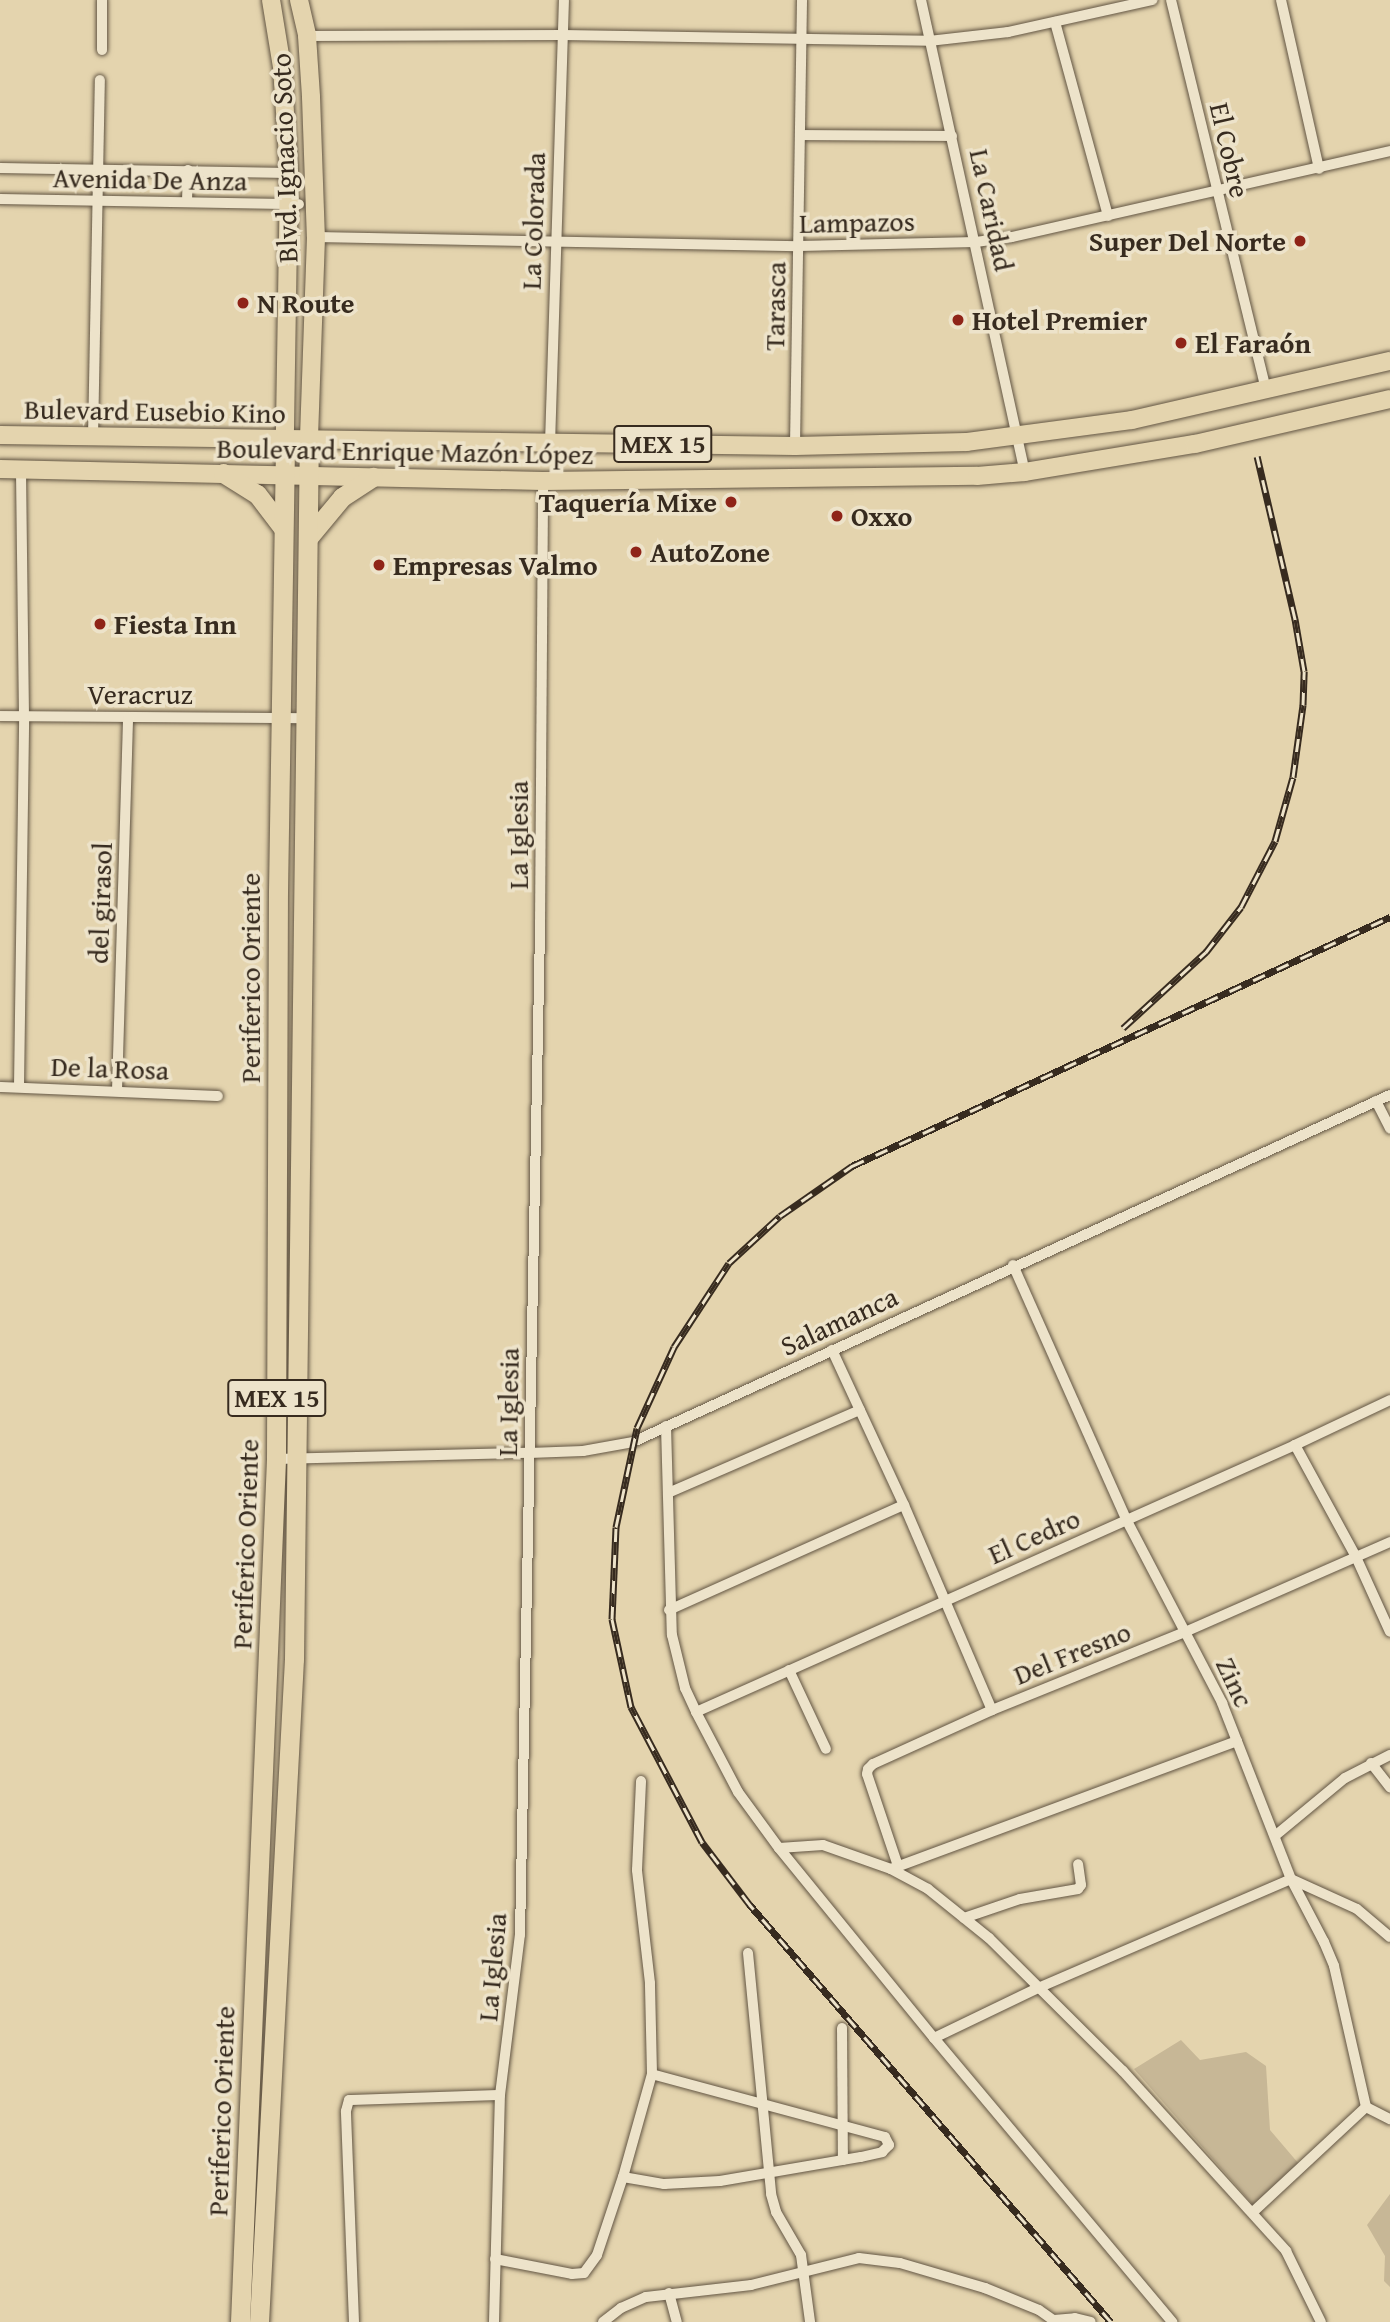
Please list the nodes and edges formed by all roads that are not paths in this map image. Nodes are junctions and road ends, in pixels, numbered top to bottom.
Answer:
1 (102, 0) edge
2 (271, 0) edge
3 (286, 0) edge
4 (299, 0) edge
5 (564, 0) edge
6 (802, 0) edge
7 (920, 0) edge
8 (1152, 0) edge
9 (1171, 0) edge
10 (1280, 0) edge
11 (1055, 22) junction
12 (563, 35) junction
13 (307, 36) junction
14 (801, 41) junction
15 (929, 41) junction
16 (102, 50) dead end
17 (100, 80) dead end
18 (800, 135) junction
19 (952, 136) junction
20 (1390, 151) edge
21 (0, 168) edge
22 (98, 169) junction
23 (1319, 169) junction
24 (188, 170) junction
25 (289, 173) junction
26 (1216, 192) junction
27 (0, 199) edge
28 (97, 201) junction
29 (187, 201) junction
30 (294, 204) junction
31 (1108, 216) junction
32 (316, 237) junction
33 (555, 242) junction
34 (975, 242) junction
35 (799, 246) junction
36 (1390, 362) edge
37 (1266, 391) junction
38 (1390, 399) edge
39 (0, 435) edge
40 (1017, 436) junction
41 (93, 437) junction
42 (285, 439) junction
43 (309, 440) junction
44 (550, 444) junction
45 (795, 446) junction
46 (0, 469) edge
47 (22, 470) junction
48 (1025, 472) junction
49 (223, 473) junction
50 (285, 474) junction
51 (309, 475) junction
52 (373, 477) junction
53 (543, 481) junction
54 (284, 528) junction
55 (308, 538) junction
56 (0, 716) edge
57 (24, 717) junction
58 (128, 717) junction
59 (281, 718) junction
60 (306, 718) junction
61 (0, 1087) edge
62 (19, 1087) junction
63 (117, 1091) junction
64 (1390, 1095) edge
65 (218, 1096) dead end
66 (1376, 1101) junction
67 (1390, 1129) edge
68 (1013, 1265) junction
69 (832, 1350) junction
70 (1390, 1400) edge
71 (860, 1410) junction
72 (666, 1426) junction
73 (1295, 1445) junction
74 (529, 1454) junction
75 (276, 1459) junction
76 (299, 1460) junction
77 (668, 1493) junction
78 (904, 1505) junction
79 (1126, 1519) junction
80 (1390, 1542) edge
81 (1356, 1557) junction
82 (945, 1600) junction
83 (669, 1610) junction
84 (1185, 1632) junction
85 (1390, 1632) edge
86 (789, 1671) junction
87 (992, 1710) junction
88 (696, 1712) junction
89 (1237, 1741) junction
90 (825, 1749) dead end
91 (1390, 1755) edge
92 (1371, 1763) junction
93 (641, 1781) dead end
94 (1390, 1787) edge
95 (1276, 1835) junction
96 (779, 1849) junction
97 (1078, 1864) dead end
98 (894, 1868) junction
99 (1291, 1879) junction
100 (964, 1918) junction
101 (1390, 1937) edge
102 (748, 1954) dead end
103 (1038, 1988) junction
104 (842, 2028) dead end
105 (934, 2038) junction
106 (652, 2074) junction
107 (500, 2095) junction
108 (762, 2102) junction
109 (1366, 2107) junction
110 (1390, 2119) edge
111 (840, 2127) junction
112 (843, 2160) junction
113 (768, 2173) junction
114 (623, 2177) junction
115 (1253, 2212) junction
116 (495, 2259) junction
117 (803, 2274) junction
118 (669, 2293) junction
119 (1055, 2321) edge
120 (240, 2322) edge
121 (259, 2322) edge
122 (354, 2322) edge
123 (494, 2322) edge
124 (603, 2322) edge
125 (677, 2322) edge
126 (810, 2322) edge
127 (1091, 2322) edge
128 (1172, 2322) edge
129 (1321, 2322) edge

1 - 16 street
2 - 25 main road, Blvd. Ignacio Soto
3 - 13 main road
4 - 13 main road, Blvd. Ignacio Soto
5 - 12 street, La Colorada
6 - 14 street, Tarasca
7 - 15 street, La Caridad
8 - 11 street
9 - 26 street, El Cobre
10 - 23 street
11 - 15 street
11 - 31 street
12 - 13 street
12 - 14 street
12 - 33 street, La Colorada
13 - 32 main road, Blvd. Ignacio Soto
14 - 15 street
14 - 18 street, Tarasca
15 - 19 street, La Caridad
17 - 22 street
18 - 19 street
18 - 35 street, Tarasca
19 - 34 street, La Caridad
20 - 23 street, Lampazos
21 - 22 street, Avenida De Anza
22 - 24 street, Avenida De Anza
22 - 28 street
23 - 26 street, Lampazos
24 - 25 street, Avenida De Anza
24 - 29 street
25 - 30 main road, Blvd. Ignacio Soto
26 - 31 street, Lampazos
26 - 37 street, El Cobre
27 - 28 street, Avenida De Anza
28 - 29 street, Avenida De Anza
28 - 41 street
29 - 30 street, Avenida De Anza
30 - 32 main road
30 - 42 main road, Blvd. Ignacio Soto
31 - 34 street, Lampazos
32 - 33 street, Lampazos
32 - 43 main road, Blvd. Ignacio Soto
33 - 35 street, Lampazos
33 - 44 street, La Colorada
34 - 35 street, Lampazos
34 - 40 street, La Caridad
35 - 45 street, Tarasca
36 - 37 main road, Boulevard Enrique Mazón López / MEX 15
37 - 40 main road, Boulevard Enrique Mazón López / MEX 15
38 - 48 main road, Boulevard Enrique Mazón López / MEX 15
39 - 41 main road, Bulevard Eusebio Kino / MEX 15
40 - 45 main road, Boulevard Enrique Mazón López / MEX 15
40 - 48 street, La Caridad
41 - 42 main road, Bulevard Eusebio Kino / MEX 15
42 - 43 main road, Bulevard Eusebio Kino / MEX 15
42 - 50 highway, Periferico Oriente
43 - 44 main road, Boulevard Enrique Mazón López / MEX 15
43 - 51 highway, Periferico Oriente
44 - 45 main road, Boulevard Enrique Mazón López / MEX 15
46 - 47 main road, Boulevard Enrique Mazón López / MEX 15
47 - 49 main road, Boulevard Enrique Mazón López / MEX 15
47 - 57 street
48 - 53 main road, Boulevard Enrique Mazón López / MEX 15
49 - 50 main road, Boulevard Enrique Mazón López / MEX 15
49 - 54 highway
50 - 51 main road, Boulevard Enrique Mazón López / MEX 15
50 - 54 highway, Periferico Oriente / MEX 15
51 - 52 main road, Boulevard Enrique Mazón López / MEX 15
51 - 55 highway, Periferico Oriente / MEX 15
52 - 53 main road, Boulevard Enrique Mazón López / MEX 15
52 - 55 highway
53 - 74 street, La Iglesia
54 - 59 highway, Periferico Oriente / MEX 15
55 - 60 highway, Periferico Oriente / MEX 15
56 - 57 street, Veracruz
57 - 58 street, Veracruz
57 - 62 street
58 - 59 street, Veracruz
58 - 63 street, del girasol
59 - 60 street, Veracruz
59 - 75 highway, Periferico Oriente / MEX 15
60 - 76 highway, Periferico Oriente / MEX 15
61 - 62 street, De la Rosa
62 - 63 street, De la Rosa
63 - 65 street, De la Rosa
64 - 66 street, Salamanca
66 - 67 street
66 - 68 street, Salamanca
68 - 69 street, Salamanca
68 - 79 street, Zinc
69 - 71 street
69 - 72 street, Salamanca
70 - 73 street, El Cedro
71 - 77 street
71 - 78 street
72 - 74 street, Salamanca
72 - 77 street
73 - 79 street, El Cedro
73 - 81 street
74 - 76 street, Salamanca
74 - 107 street, La Iglesia
75 - 76 street, Salamanca
75 - 120 highway, Periferico Oriente / MEX 15
76 - 121 highway, Periferico Oriente / MEX 15
77 - 83 street
78 - 82 street
78 - 83 street
79 - 82 street, El Cedro
79 - 84 street, Zinc
80 - 81 street, Del Fresno
81 - 84 street, Del Fresno
81 - 85 street
82 - 86 street, El Cedro
82 - 87 street
83 - 88 street
84 - 87 street, Del Fresno
84 - 89 street, Zinc
86 - 88 street, El Cedro
86 - 90 street
87 - 98 street, Del Fresno
88 - 96 street
89 - 95 street, Zinc
89 - 98 street
91 - 92 street
92 - 94 street
92 - 95 street
93 - 106 street
95 - 99 street, Zinc
96 - 98 street
96 - 105 street
97 - 100 street
98 - 100 street
99 - 101 street
99 - 103 street
99 - 109 street, Zinc
100 - 103 street
102 - 108 street
103 - 105 street
103 - 115 street
104 - 111 street
105 - 128 street
106 - 108 street
106 - 114 street
107 - 116 street, La Iglesia
107 - 122 street
108 - 111 street
108 - 113 street
109 - 110 street
109 - 115 street
111 - 112 street
111 - 112 street
112 - 113 street
113 - 114 street
113 - 117 street
114 - 116 street
115 - 129 street
116 - 123 street, La Iglesia
117 - 118 street
117 - 119 street
117 - 126 street
118 - 124 street
118 - 125 street
119 - 127 street

